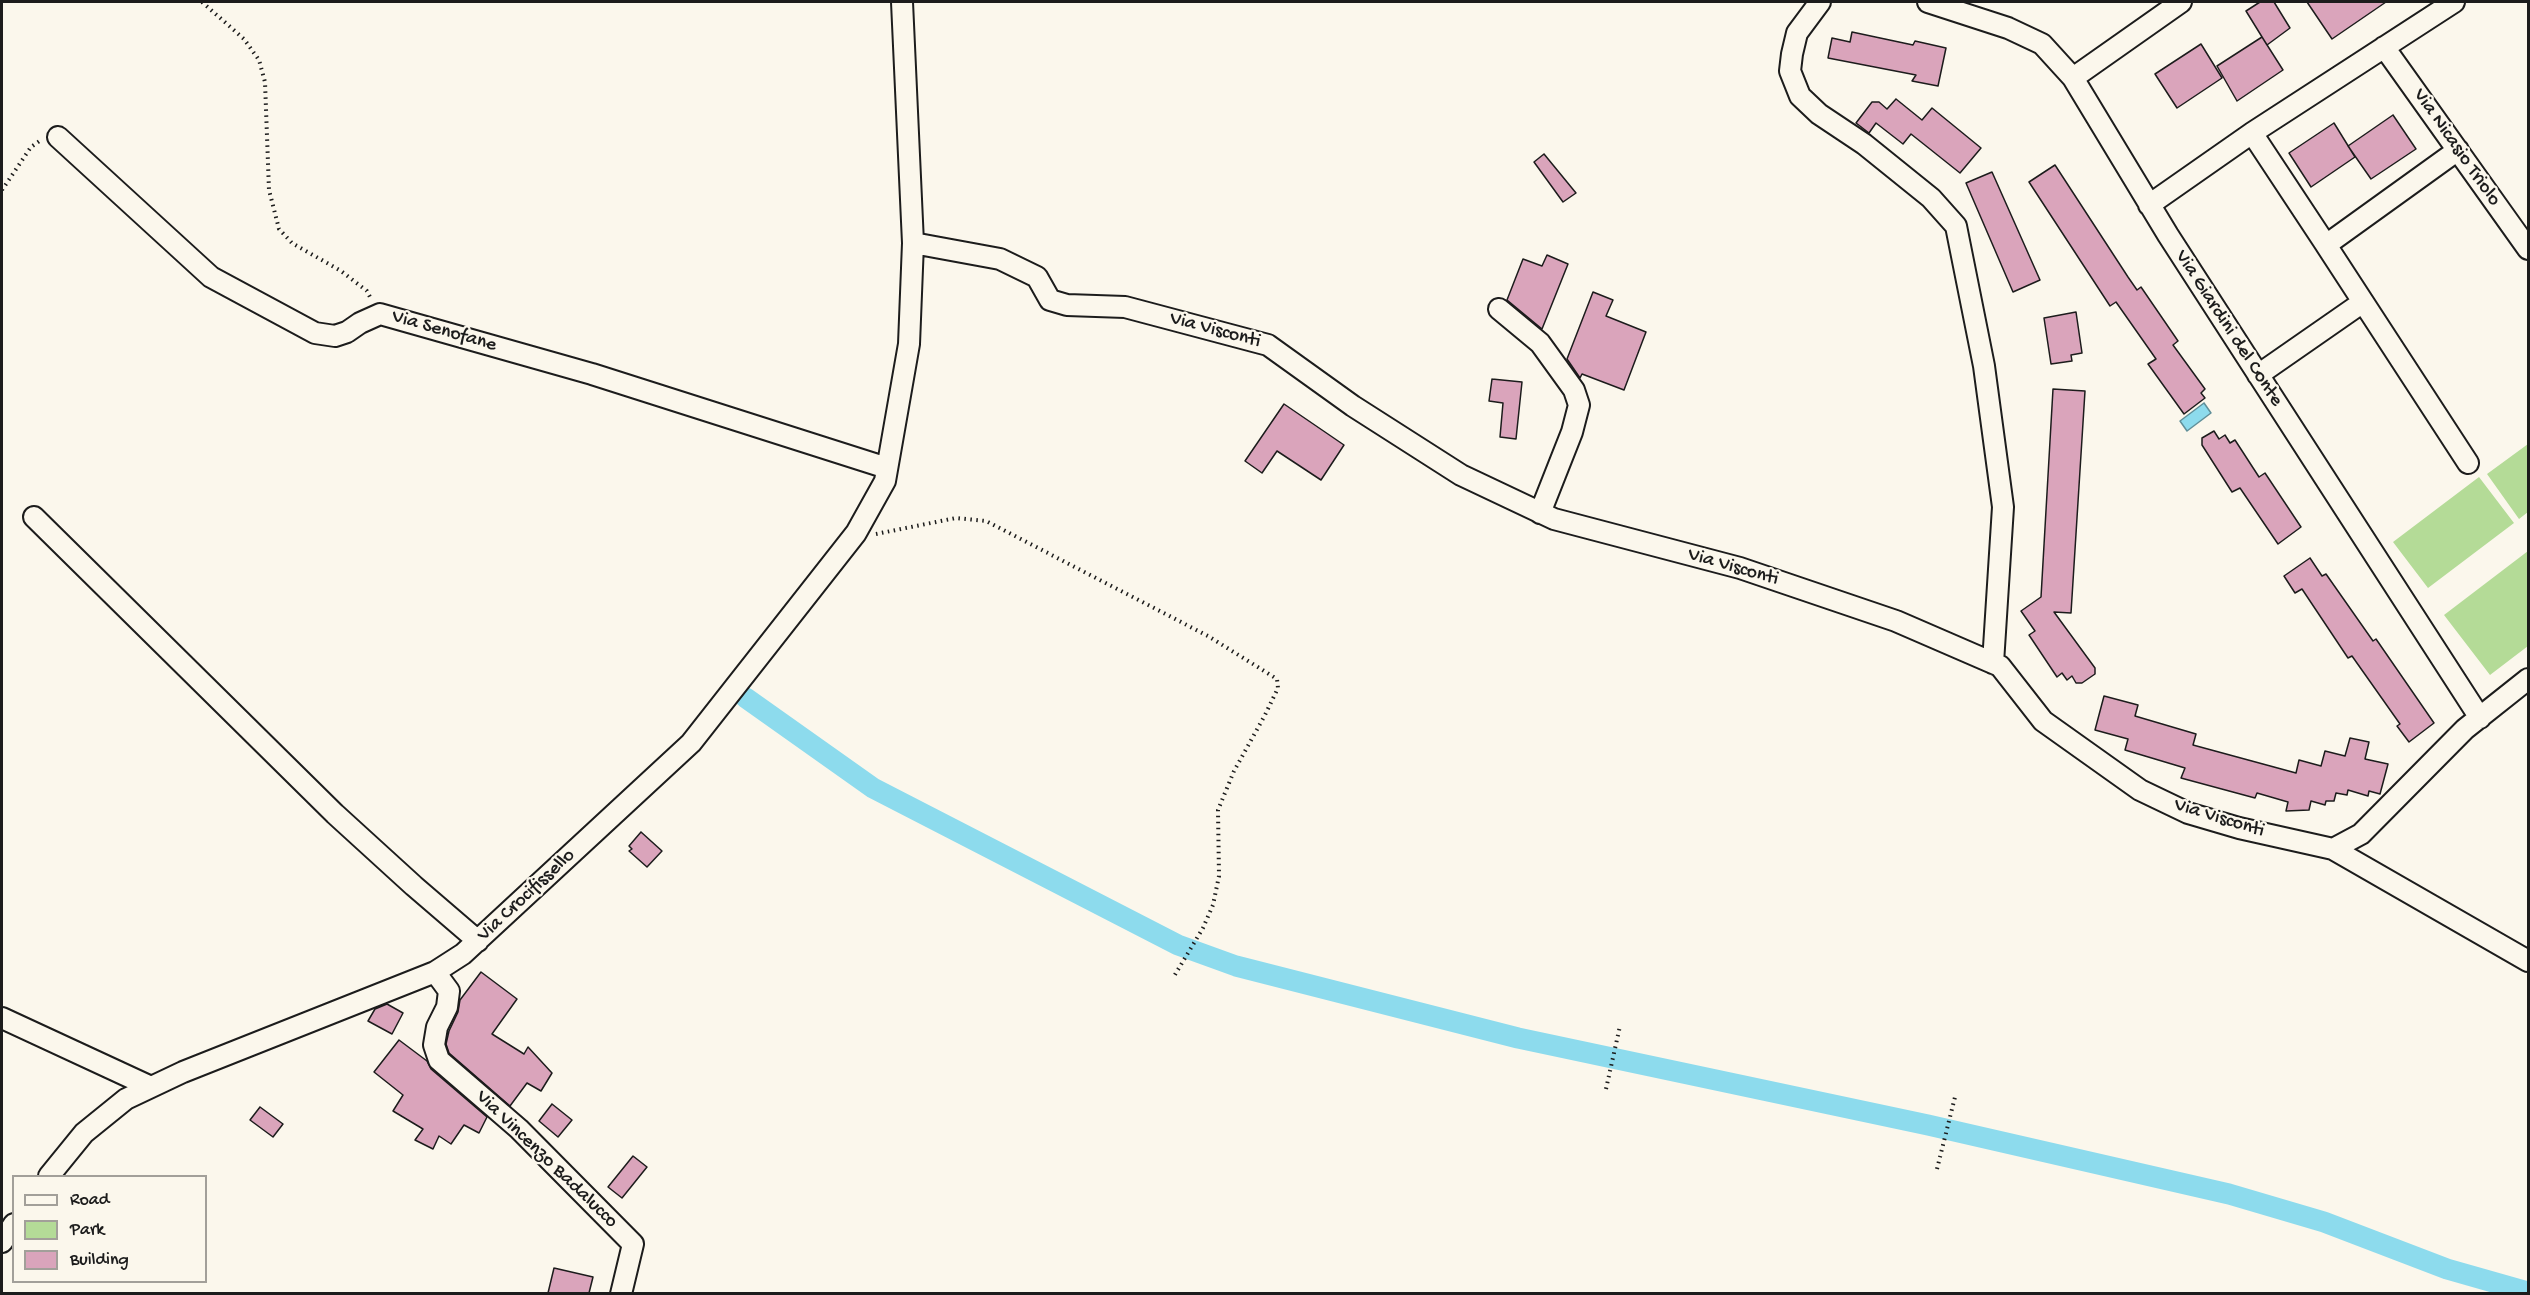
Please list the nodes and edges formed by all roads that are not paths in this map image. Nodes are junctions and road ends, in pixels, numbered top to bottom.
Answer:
1 (902, 2) edge
2 (1820, 2) edge
3 (1928, 2) edge
4 (2181, 2) edge
5 (2454, 2) edge
6 (2384, 47) junction
7 (2073, 78) junction
8 (2252, 134) junction
9 (58, 136) road end
10 (2458, 150) junction
11 (2149, 205) junction
12 (913, 243) junction
13 (2326, 245) junction
14 (2529, 249) edge
15 (2363, 302) junction
16 (1499, 309) dead end
17 (2258, 375) junction
18 (2468, 463) dead end
19 (887, 468) junction
20 (1540, 513) junction
21 (34, 517) dead end
22 (1993, 663) junction
23 (2529, 679) edge
24 (2480, 718) junction
25 (2333, 849) junction
26 (478, 941) junction
27 (2529, 961) edge
28 (435, 972) junction
29 (2, 1018) edge
30 (151, 1087) junction
31 (50, 1175) edge
32 (12, 1227) edge
33 (2, 1242) edge
34 (621, 1293) edge

1 - 12 street, Via Crocifissello
2 - 22 street
3 - 7 street, Via Giardini del Conte
4 - 7 street
5 - 6 street
6 - 8 street
6 - 10 street, Via Nicasio Triolo
7 - 11 street, Via Giardini del Conte
8 - 11 street
8 - 13 street
9 - 19 street, Via Senofane
10 - 13 street
10 - 14 street, Via Nicasio Triolo
11 - 17 street, Via Giardini del Conte
12 - 19 street, Via Crocifissello
12 - 20 street, Via Visconti
13 - 15 street
15 - 17 street
15 - 18 street
16 - 20 street
17 - 24 street, Via Giardini del Conte
19 - 26 street, Via Crocifissello
20 - 22 street, Via Visconti
21 - 26 street
22 - 25 street, Via Visconti
23 - 24 street
24 - 25 street
25 - 27 street, Via Visconti
26 - 28 street, Via Crocifissello
28 - 30 street, Via Crocifissello
28 - 34 street, Via Vincenzo Badalucco
29 - 30 street
30 - 31 street, Via Crocifissello
32 - 33 street

